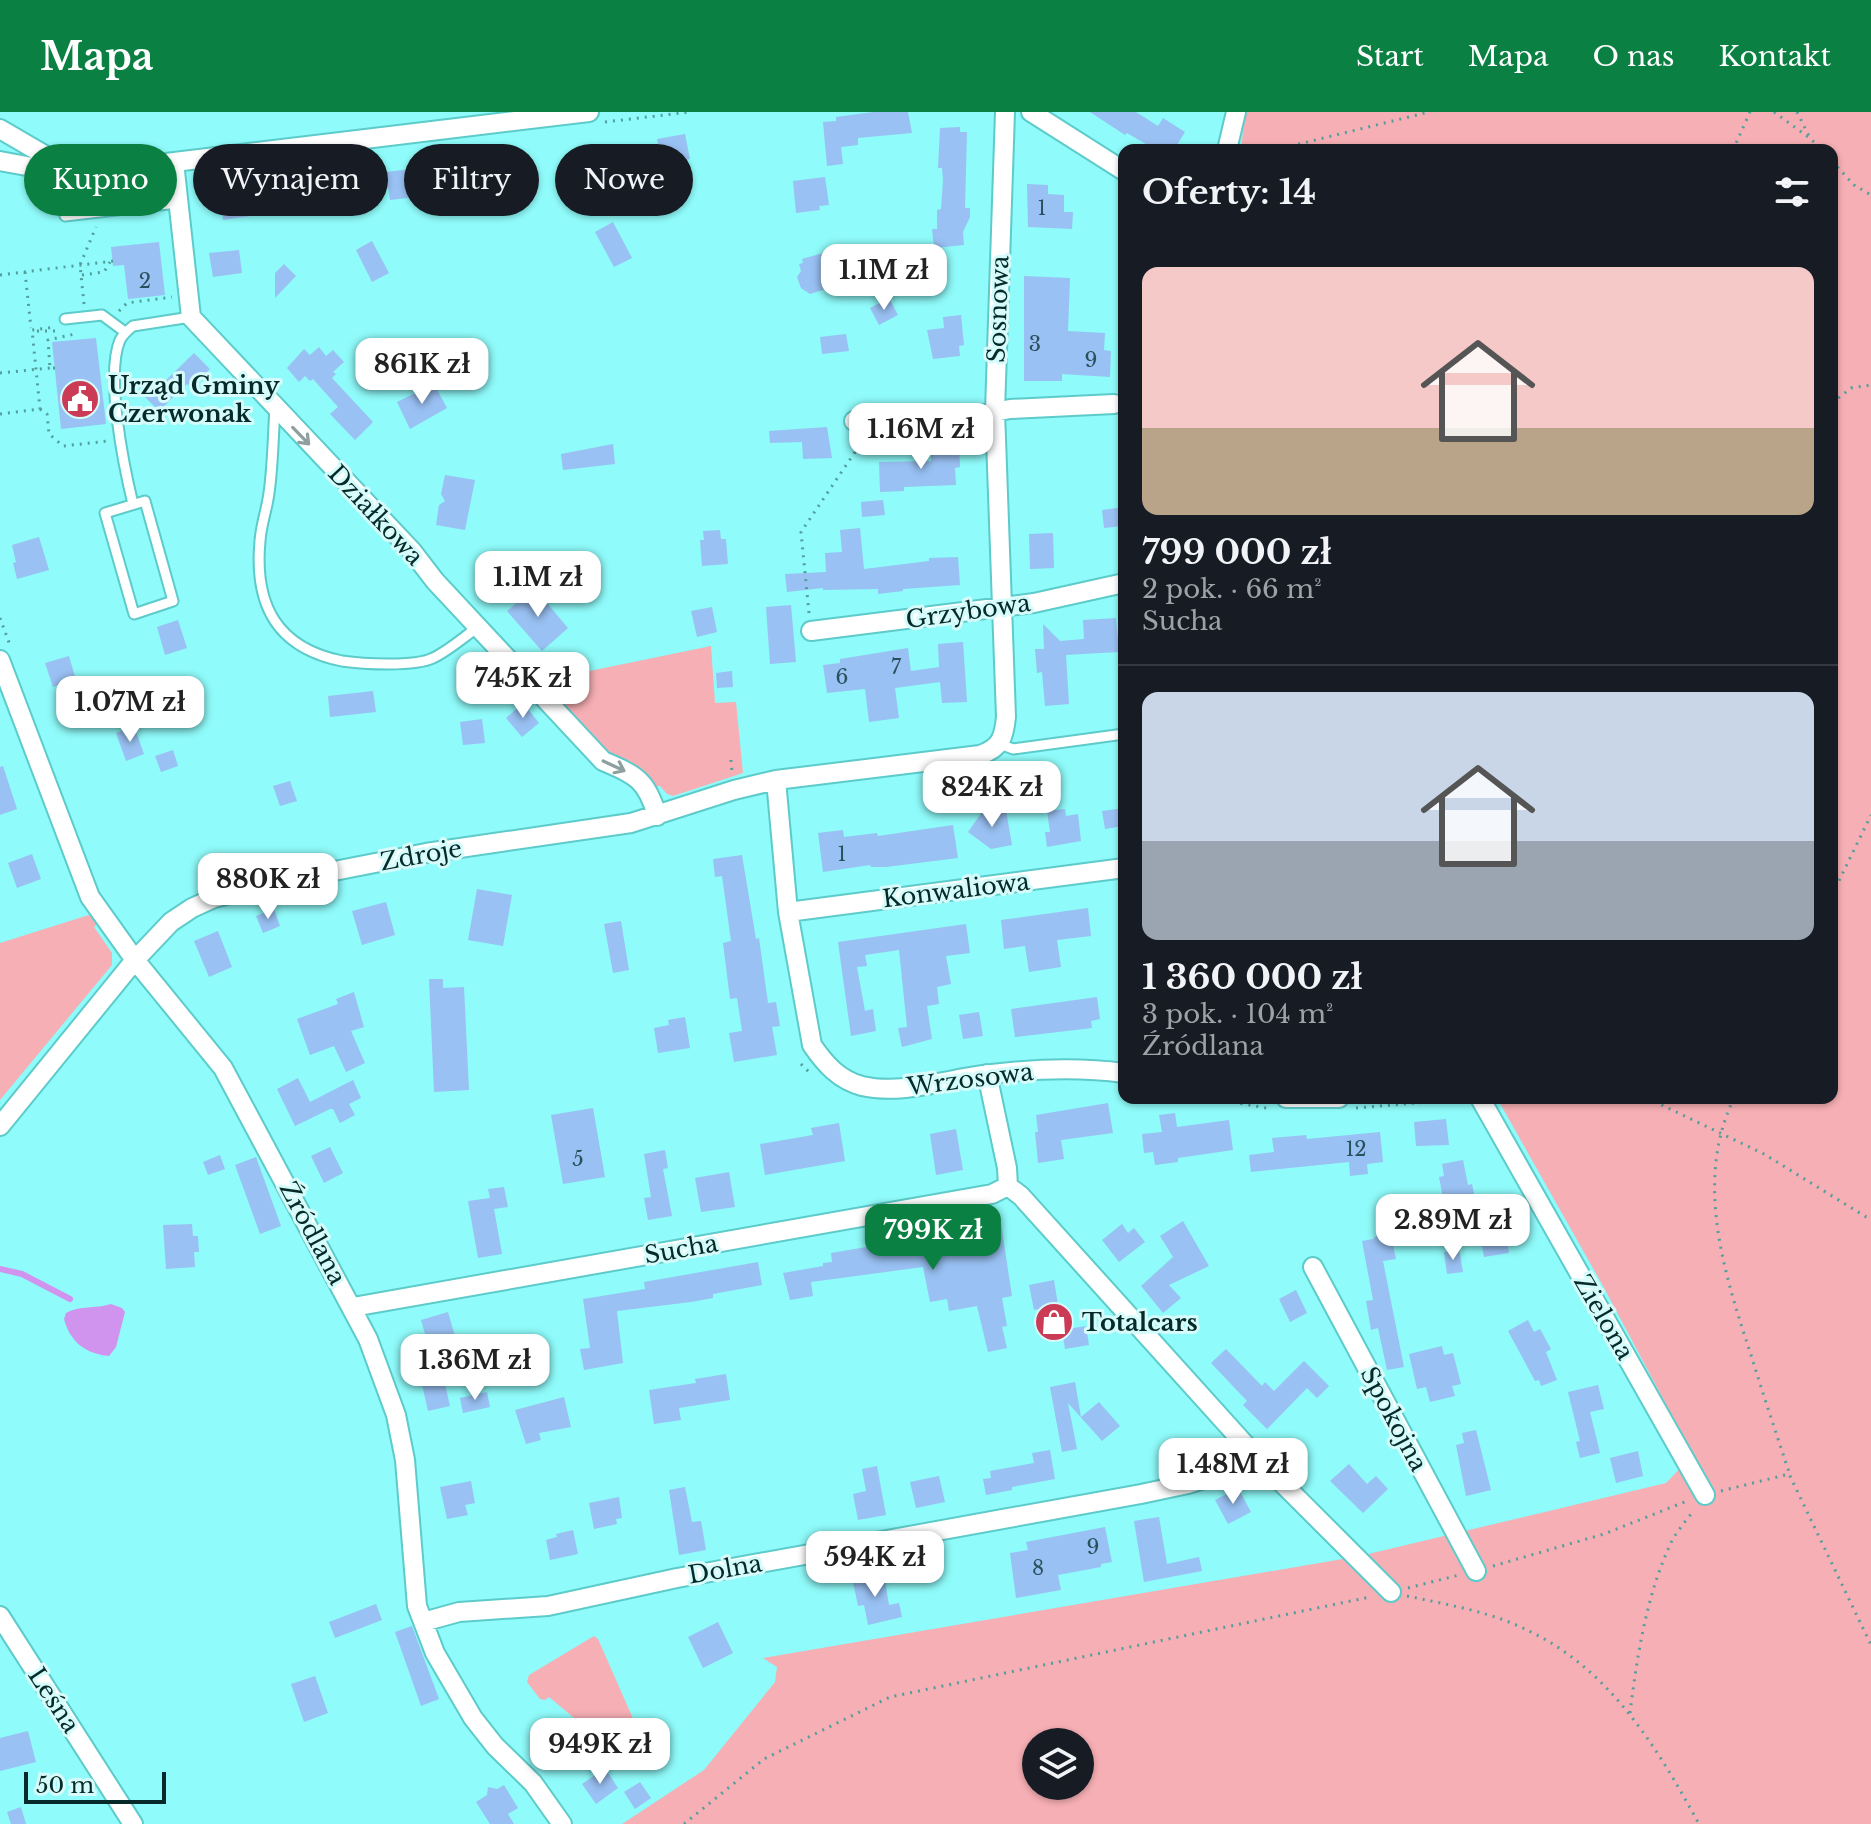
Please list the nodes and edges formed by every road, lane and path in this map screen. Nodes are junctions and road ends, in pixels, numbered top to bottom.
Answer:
1 (690, 112) edge
2 (1005, 112) edge
3 (1031, 112) edge
4 (1236, 112) edge
5 (1429, 112) edge
6 (1750, 112) edge
7 (1774, 112) edge
8 (1797, 112) edge
9 (658, 114) edge
10 (589, 115) edge
11 (0, 129) edge
12 (1811, 139) junction
13 (26, 144) edge
14 (1228, 144) edge
15 (1299, 144) edge
16 (1736, 144) edge
17 (1816, 144) edge
18 (0, 161) edge
19 (177, 162) edge
20 (24, 166) edge
21 (1118, 167) edge
22 (1838, 168) edge
23 (1871, 195) edge
24 (177, 203) edge
25 (100, 216) edge
26 (80, 265) junction
27 (25, 272) junction
28 (0, 275) edge
29 (82, 275) junction
30 (189, 295) junction
31 (85, 317) junction
32 (191, 317) junction
33 (109, 320) junction
34 (62, 323) joint
35 (32, 330) junction
36 (125, 332) junction
37 (36, 369) junction
38 (0, 373) edge
39 (1871, 385) edge
40 (1838, 398) edge
41 (1114, 404) dead end
42 (275, 408) junction
43 (40, 409) junction
44 (995, 411) junction
45 (0, 414) edge
46 (854, 421) joint
47 (121, 440) junction
48 (133, 504) junction
49 (1118, 584) edge
50 (1001, 608) junction
51 (0, 618) edge
52 (478, 627) junction
53 (811, 631) joint
54 (5, 654) edge
55 (1118, 735) edge
56 (1000, 744) junction
57 (731, 760) dead end
58 (732, 778) dead end
59 (776, 780) junction
60 (1871, 815) edge
61 (657, 816) junction
62 (1118, 869) edge
63 (1838, 883) edge
64 (788, 912) junction
65 (135, 960) junction
66 (796, 1058) dead end
67 (822, 1070) junction
68 (1118, 1073) edge
69 (987, 1074) junction
70 (1483, 1104) edge
71 (1660, 1104) edge
72 (1732, 1104) edge
73 (0, 1126) edge
74 (1722, 1133) junction
75 (1008, 1186) junction
76 (1871, 1220) edge
77 (1313, 1267) dead end
78 (353, 1307) junction
79 (1260, 1461) junction
80 (1789, 1474) junction
81 (1705, 1495) junction
82 (1476, 1571) junction
83 (1391, 1592) junction
84 (0, 1616) edge
85 (423, 1622) junction
86 (1871, 1645) edge
87 (1630, 1713) junction
88 (133, 1824) edge
89 (562, 1824) edge
90 (684, 1824) edge
91 (1699, 1824) edge

1 - 9 path
2 - 44 street, Sosnowa
3 - 21 street
4 - 14 street
5 - 15 path
6 - 16 path
7 - 12 path
8 - 12 path
9 - 10 path
10 - 19 street
11 - 13 street
12 - 17 path
18 - 20 street
22 - 23 path
24 - 30 street
25 - 26 path
26 - 27 path
26 - 29 path
26 - 29 path
27 - 28 path
27 - 35 path
29 - 31 path
30 - 32 street
30 - 33 path
31 - 33 lane
31 - 34 lane
32 - 36 lane
32 - 42 street, Działkowa
33 - 36 lane
34 - 35 path
35 - 37 path
35 - 37 path
36 - 47 lane
37 - 38 path
37 - 43 path
39 - 40 path
41 - 44 street
42 -> 52 street, Działkowa
42 - 52 lane
43 - 45 path
43 - 47 path
44 - 46 street
44 - 50 street, Sosnowa
46 - 53 path
47 - 48 lane
48 - 48 lane
49 - 50 street, Grzybowa
50 - 53 street, Grzybowa
50 - 56 street, Sosnowa
51 - 54 path
52 -> 61 street, Działkowa
54 - 65 street, Źródlana
55 - 56 lane
56 - 59 street
57 - 58 path
59 - 61 street
59 - 64 street
60 - 63 path
61 - 65 street, Zdroje
62 - 64 street, Konwaliowa
64 - 67 street
65 - 73 street, Zdroje
65 - 78 street, Źródlana
66 - 67 path
67 - 69 street, Wrzosowa
68 - 69 street, Wrzosowa
69 - 75 street
70 - 81 street, Zielona
71 - 74 path
72 - 74 path
74 - 76 path
74 - 80 path
75 - 78 street, Sucha
75 - 79 street
77 - 82 street, Spokojna
78 - 85 street, Źródlana
79 - 83 street
79 - 85 street, Dolna
80 - 81 path
80 - 86 path
81 - 82 path
81 - 87 path
82 - 83 path
83 - 87 path
83 - 90 path
84 - 88 street, Leśna
85 - 89 street, Źródlana
87 - 91 path

